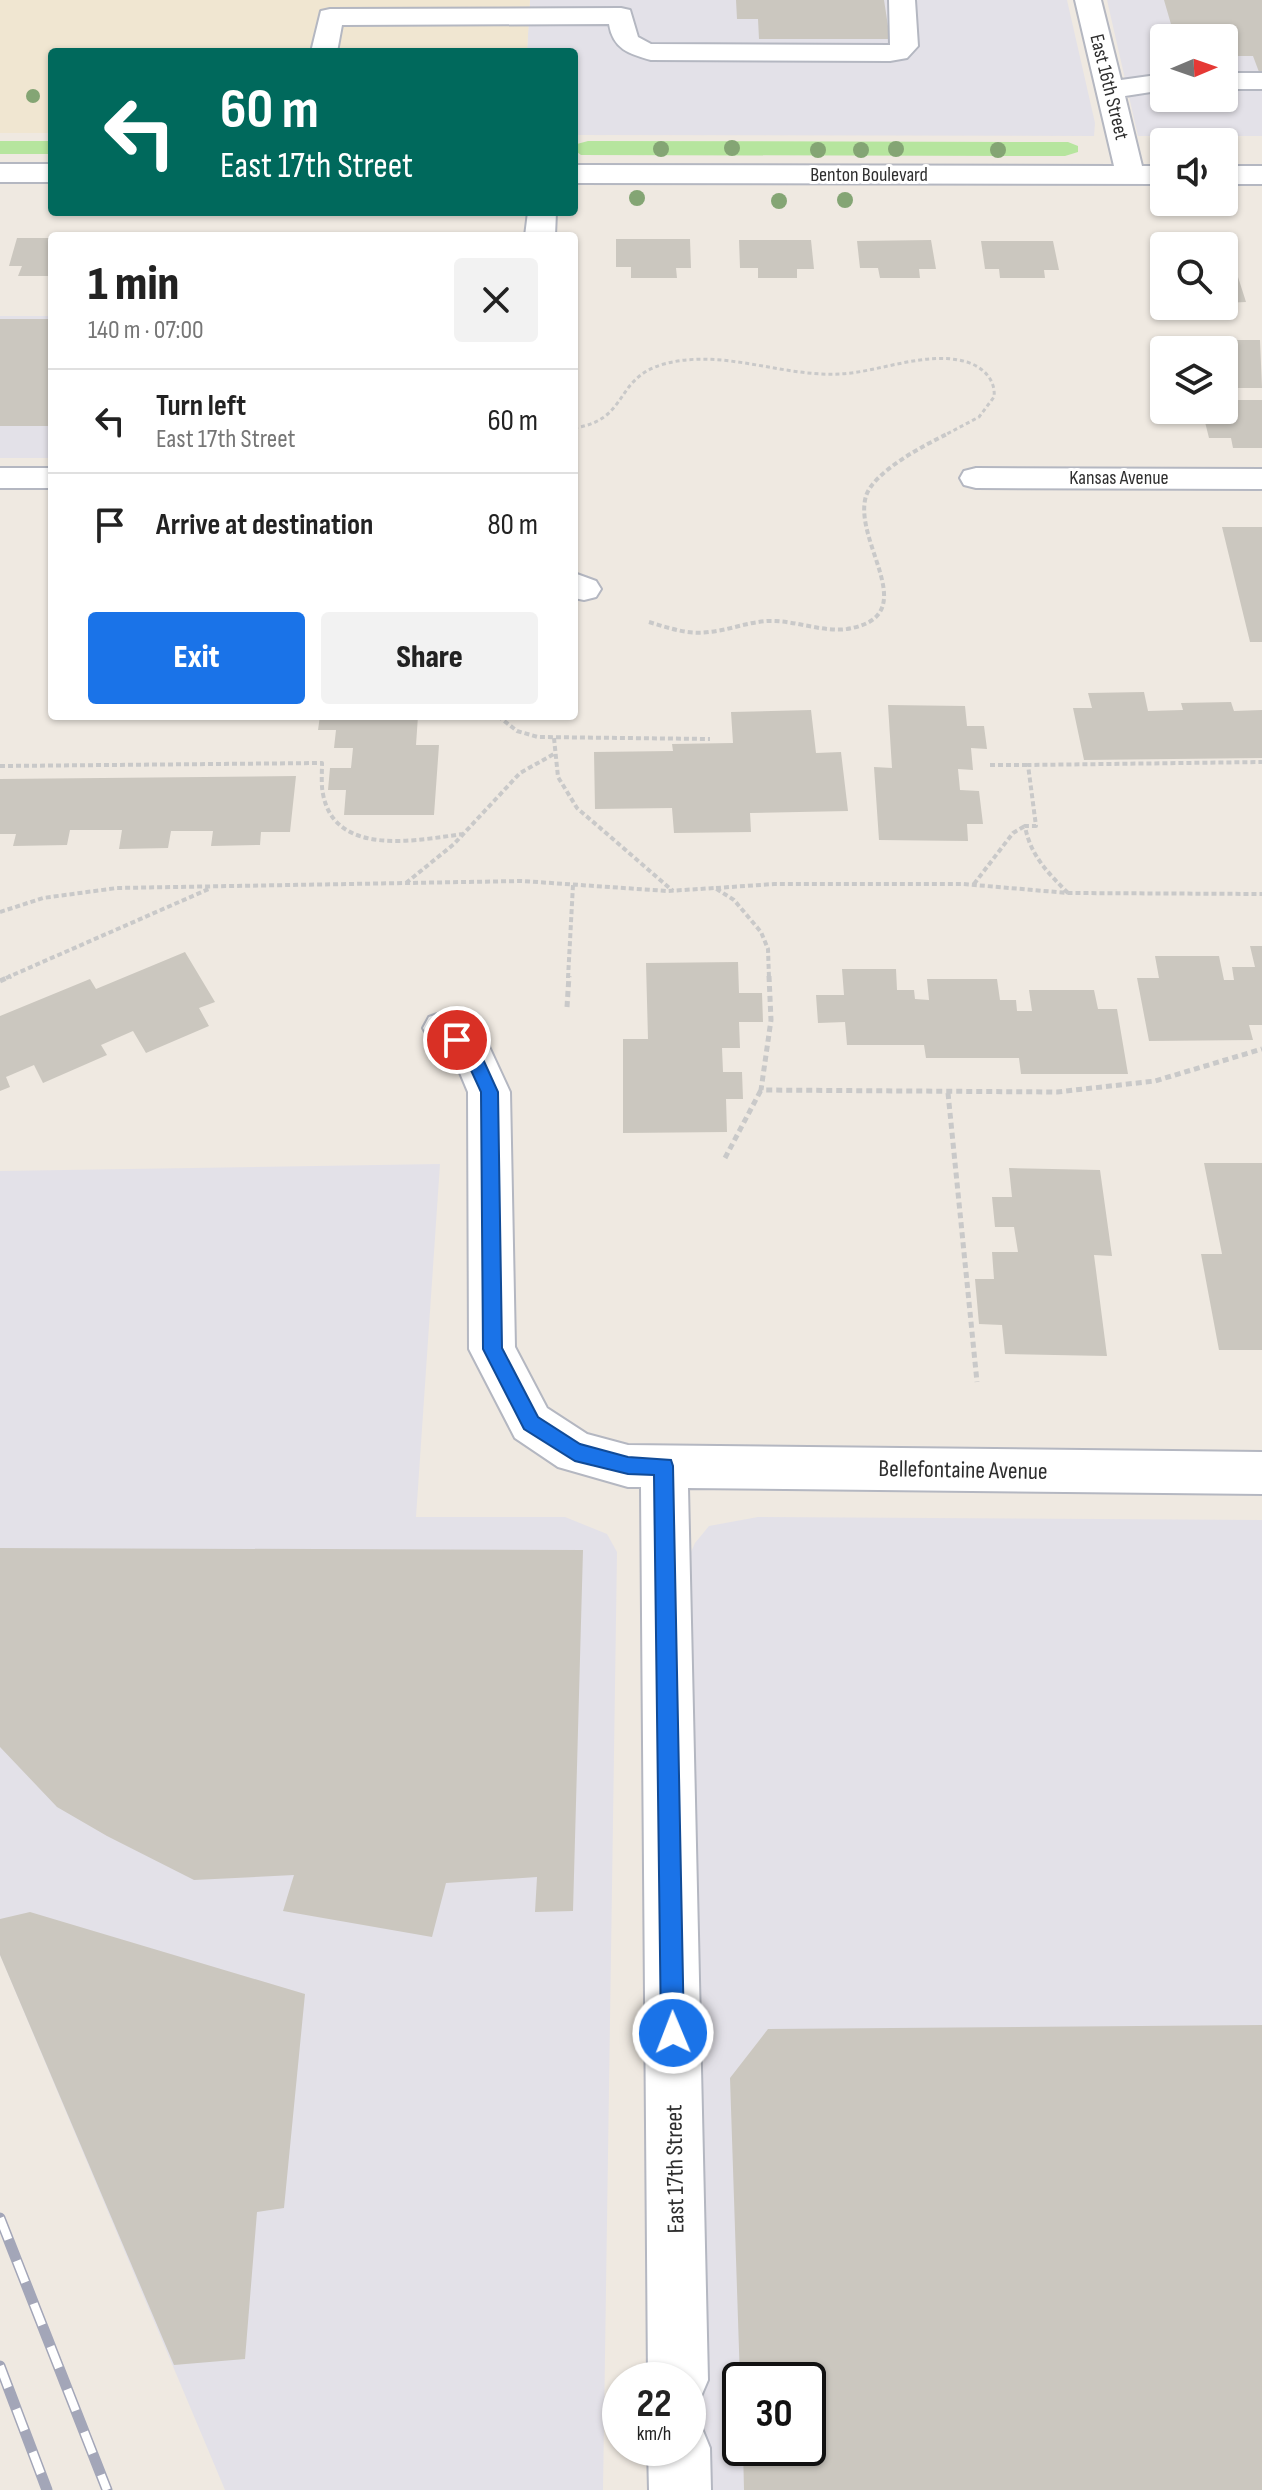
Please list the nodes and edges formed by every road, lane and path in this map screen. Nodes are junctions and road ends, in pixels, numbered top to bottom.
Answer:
1 (902, 0) edge
2 (1088, 0) edge
3 (325, 48) edge
4 (1238, 81) edge
5 (1262, 81) edge
6 (1150, 84) edge
7 (1109, 90) junction
8 (0, 173) edge
9 (48, 173) edge
10 (578, 174) edge
11 (1130, 175) junction
12 (1150, 175) edge
13 (1238, 175) edge
14 (1262, 175) edge
15 (578, 427) edge
16 (0, 478) edge
17 (48, 478) edge
18 (976, 478) dead end
19 (1262, 479) edge
20 (649, 622) dead end
21 (504, 720) edge
22 (554, 738) junction
23 (710, 739) dead end
24 (554, 754) junction
25 (1262, 762) edge
26 (990, 765) dead end
27 (1028, 765) junction
28 (0, 766) edge
29 (1025, 826) junction
30 (463, 834) junction
31 (406, 883) junction
32 (573, 884) junction
33 (974, 885) junction
34 (215, 886) junction
35 (715, 888) junction
36 (673, 891) junction
37 (1068, 893) junction
38 (1262, 894) edge
39 (0, 912) edge
40 (0, 981) edge
41 (567, 1007) dead end
42 (443, 1028) dead end
43 (1262, 1049) edge
44 (761, 1090) junction
45 (948, 1093) junction
46 (725, 1158) dead end
47 (977, 1382) dead end
48 (664, 1466) junction
49 (1262, 1473) edge
50 (678, 2362) edge
51 (679, 2466) edge
52 (680, 2490) edge

1 - 3 street
2 - 7 street, East 16th Street
4 - 5 street
6 - 7 street
7 - 11 street, East 16th Street
8 - 9 street
10 - 11 street, Benton Boulevard
11 - 12 street, Benton Boulevard
13 - 14 street
15 - 20 path
16 - 17 street
18 - 19 street, Kansas Avenue
21 - 22 path
22 - 23 path
22 - 24 path
24 - 30 path
24 - 36 path
25 - 27 path
26 - 27 path
27 - 29 path
28 - 30 path
29 - 33 path
29 - 37 path
30 - 31 path
31 - 32 path
31 - 34 path
32 - 36 path
32 - 41 path
33 - 35 path
33 - 37 path
34 - 39 path
34 - 40 path
35 - 36 path
35 - 44 path
37 - 38 path
42 - 48 street
43 - 45 path
44 - 45 path
44 - 46 path
45 - 47 path
48 - 49 street, Bellefontaine Avenue
48 - 50 street, East 17th Street
51 - 52 street

